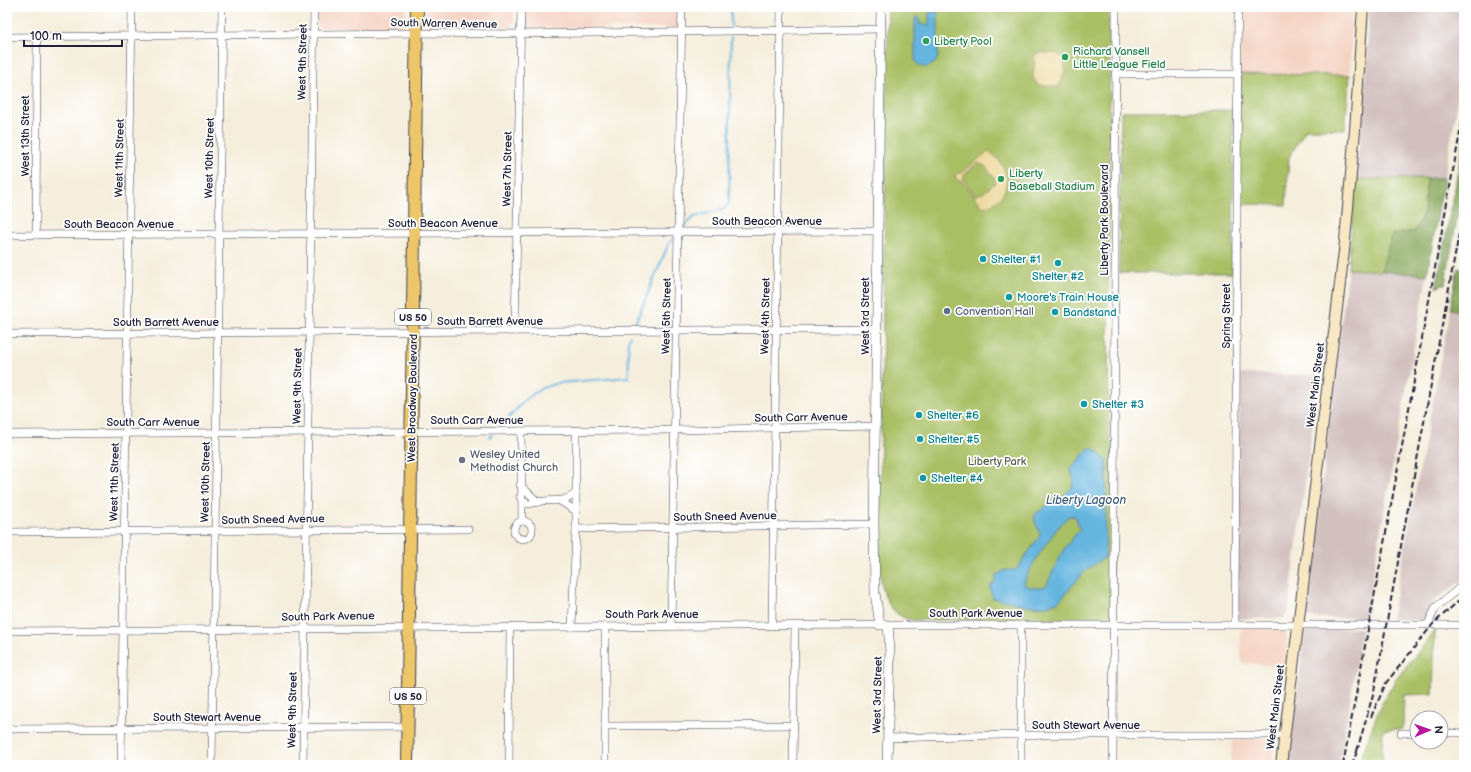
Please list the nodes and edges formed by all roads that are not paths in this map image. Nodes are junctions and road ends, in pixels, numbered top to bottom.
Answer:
1 (132, 7) edge
2 (222, 7) edge
3 (314, 7) edge
4 (417, 7) edge
5 (521, 7) edge
6 (682, 7) edge
7 (781, 7) edge
8 (881, 7) edge
9 (1116, 7) edge
10 (1238, 7) edge
11 (1363, 7) edge
12 (881, 29) junction
13 (780, 31) junction
14 (682, 32) junction
15 (417, 33) junction
16 (222, 34) junction
17 (313, 34) junction
18 (520, 34) junction
19 (132, 36) junction
20 (7, 37) edge
21 (37, 37) junction
22 (1115, 74) junction
23 (1238, 74) junction
24 (878, 231) junction
25 (777, 232) junction
26 (517, 233) junction
27 (678, 233) junction
28 (219, 234) junction
29 (310, 234) junction
30 (414, 234) junction
31 (7, 235) edge
32 (36, 235) junction
33 (128, 235) junction
34 (877, 329) junction
35 (776, 330) junction
36 (677, 331) junction
37 (309, 332) junction
38 (413, 332) junction
39 (515, 332) junction
40 (127, 333) junction
41 (218, 333) junction
42 (7, 334) edge
43 (876, 426) junction
44 (775, 428) junction
45 (576, 430) junction
46 (674, 430) junction
47 (411, 431) junction
48 (521, 431) junction
49 (308, 432) junction
50 (216, 433) junction
51 (7, 434) edge
52 (126, 434) junction
53 (520, 485) junction
54 (576, 493) junction
55 (520, 497) junction
56 (560, 501) junction
57 (538, 502) junction
58 (576, 511) junction
59 (522, 521) dead end
60 (874, 524) junction
61 (773, 526) junction
62 (410, 528) junction
63 (468, 528) dead end
64 (673, 528) junction
65 (306, 529) junction
66 (576, 529) junction
67 (215, 530) junction
68 (124, 531) junction
69 (7, 532) edge
70 (1464, 584) edge
71 (1114, 624) junction
72 (1235, 624) junction
73 (1297, 624) junction
74 (1428, 624) junction
75 (1464, 624) edge
76 (884, 625) junction
77 (1021, 625) junction
78 (671, 626) junction
79 (772, 626) junction
80 (795, 626) junction
81 (409, 627) junction
82 (510, 627) junction
83 (572, 627) junction
84 (605, 627) junction
85 (214, 629) junction
86 (305, 629) junction
87 (124, 630) junction
88 (7, 631) edge
89 (794, 725) junction
90 (605, 726) junction
91 (303, 727) junction
92 (407, 727) junction
93 (122, 728) junction
94 (212, 728) junction
95 (7, 729) edge
96 (1402, 733) dead end
97 (1409, 733) edge
98 (1449, 733) edge
99 (1464, 734) edge
100 (1021, 735) junction
101 (1285, 735) junction
102 (1113, 736) junction
103 (888, 738) junction
104 (121, 765) edge
105 (212, 765) edge
106 (303, 765) edge
107 (407, 765) edge
108 (509, 765) edge
109 (605, 765) edge
110 (793, 765) edge
111 (887, 765) edge
112 (1021, 765) edge
113 (1113, 765) edge
114 (1281, 765) edge

1 - 19 street, West 11th Street
2 - 16 street, West 10th Street
3 - 17 street, West 9th Street
4 - 15 highway, West Broadway Boulevard / US 50
5 - 18 street, West 7th Street
6 - 14 street, West 5th Street
7 - 13 street, West 4th Street
8 - 12 street, West 3rd Street
9 - 22 street, Liberty Park Boulevard
10 - 23 street, Spring Street
11 - 73 main road, West Main Street
12 - 13 street, South Warren Avenue
12 - 24 street, West 3rd Street
13 - 14 street, South Warren Avenue
13 - 25 street, West 4th Street
14 - 18 street, South Warren Avenue
14 - 27 street, West 5th Street
15 - 17 street, South Warren Avenue
15 - 18 street, South Warren Avenue
15 - 30 highway, West Broadway Boulevard / US 50
16 - 17 street, South Warren Avenue
16 - 19 street, South Warren Avenue
16 - 28 street, West 10th Street
17 - 29 street, West 9th Street
18 - 26 street, West 7th Street
19 - 21 street, South Warren Avenue
19 - 33 street, West 11th Street
20 - 21 street, South Warren Avenue
21 - 32 street, West 13th Street
22 - 23 street
22 - 71 street, Liberty Park Boulevard
23 - 72 street, Spring Street
24 - 25 street, South Beacon Avenue
24 - 34 street, West 3rd Street
25 - 27 street, South Beacon Avenue
25 - 35 street, West 4th Street
26 - 27 street, South Beacon Avenue
26 - 30 street, South Beacon Avenue
26 - 39 street, West 7th Street
27 - 36 street, West 5th Street
28 - 29 street, South Beacon Avenue
28 - 33 street, South Beacon Avenue
28 - 41 street, West 10th Street
29 - 30 street, South Beacon Avenue
29 - 37 street, West 9th Street
30 - 38 highway, West Broadway Boulevard / US 50
31 - 32 street, South Beacon Avenue
32 - 33 street, South Beacon Avenue
33 - 40 street, West 11th Street
34 - 35 street, South Barrett Avenue
34 - 43 street, West 3rd Street
35 - 36 street, South Barrett Avenue
35 - 44 street, West 4th Street
36 - 39 street, South Barrett Avenue
36 - 46 street, West 5th Street
37 - 38 street, South Barrett Avenue
37 - 41 street, South Barrett Avenue
37 - 49 street, West 9th Street
38 - 39 street, South Barrett Avenue
38 - 47 highway, West Broadway Boulevard / US 50
40 - 41 street, South Barrett Avenue
40 - 42 street, South Barrett Avenue
40 - 52 street, West 11th Street
41 - 50 street, West 10th Street
43 - 44 street, South Carr Avenue
43 - 60 street, West 3rd Street
44 - 46 street, South Carr Avenue
44 - 61 street, West 4th Street
45 - 46 street, South Carr Avenue
45 - 48 street, South Carr Avenue
45 - 54 street
46 - 64 street, West 5th Street
47 - 48 street, South Carr Avenue
47 - 49 street, South Carr Avenue
47 - 62 highway, West Broadway Boulevard / US 50
48 - 53 street
49 - 50 street, South Carr Avenue
49 - 65 street, West 9th Street
50 - 52 street, South Carr Avenue
50 - 67 street, West 10th Street
51 - 52 street, South Carr Avenue
52 - 68 street, West 11th Street
53 - 55 street
53 - 57 street
54 - 56 street
54 - 58 street
55 - 57 street
55 - 59 street
56 - 57 street
56 - 58 street
58 - 66 street
60 - 61 street, South Sneed Avenue
60 - 76 street, West 3rd Street
61 - 64 street, South Sneed Avenue
61 - 79 street, West 4th Street
62 - 63 street, South Sneed Avenue
62 - 65 street, South Sneed Avenue
62 - 81 highway, West Broadway Boulevard / US 50
64 - 66 street, South Sneed Avenue
64 - 78 street, West 5th Street
65 - 67 street, South Sneed Avenue
65 - 86 street, West 9th Street
66 - 83 street
67 - 68 street, South Sneed Avenue
67 - 85 street, West 10th Street
68 - 69 street, South Sneed Avenue
68 - 87 street, West 11th Street
70 - 74 street
71 - 72 street, South Park Avenue
71 - 77 street, South Park Avenue
71 - 102 street, Liberty Park Boulevard
72 - 73 street, South Park Avenue
73 - 74 street, South Park Avenue
73 - 101 main road, West Main Street
74 - 75 street, South Park Avenue
76 - 77 street, South Park Avenue
76 - 80 street, South Park Avenue
76 - 103 street, West 3rd Street
77 - 100 street
78 - 79 street, South Park Avenue
78 - 84 street, South Park Avenue
79 - 80 street, South Park Avenue
80 - 89 street
81 - 82 street, South Park Avenue
81 - 86 street, South Park Avenue
81 - 92 highway, West Broadway Boulevard / US 50
82 - 83 street, South Park Avenue
82 - 108 street
83 - 84 street, South Park Avenue
84 - 90 street
85 - 86 street, South Park Avenue
85 - 87 street, South Park Avenue
85 - 94 street, West 10th Street
86 - 91 street, West 9th Street
87 - 88 street, South Park Avenue
87 - 93 street, West 11th Street
89 - 90 street
89 - 110 street
90 - 109 street
91 - 92 street, South Stewart Avenue
91 - 94 street, South Stewart Avenue
91 - 106 street, West 9th Street
92 - 107 highway, West Broadway Boulevard / US 50
93 - 94 street, South Stewart Avenue
93 - 95 street, South Stewart Avenue
93 - 104 street, West 11th Street
94 - 105 street, West 10th Street
96 - 97 street
98 - 99 street
100 - 102 street, South Stewart Avenue
100 - 103 street, South Stewart Avenue
100 - 112 street
101 - 102 street, South Stewart Avenue
101 - 114 main road, West Main Street
102 - 113 street, Liberty Park Boulevard
103 - 111 street, West 3rd Street

